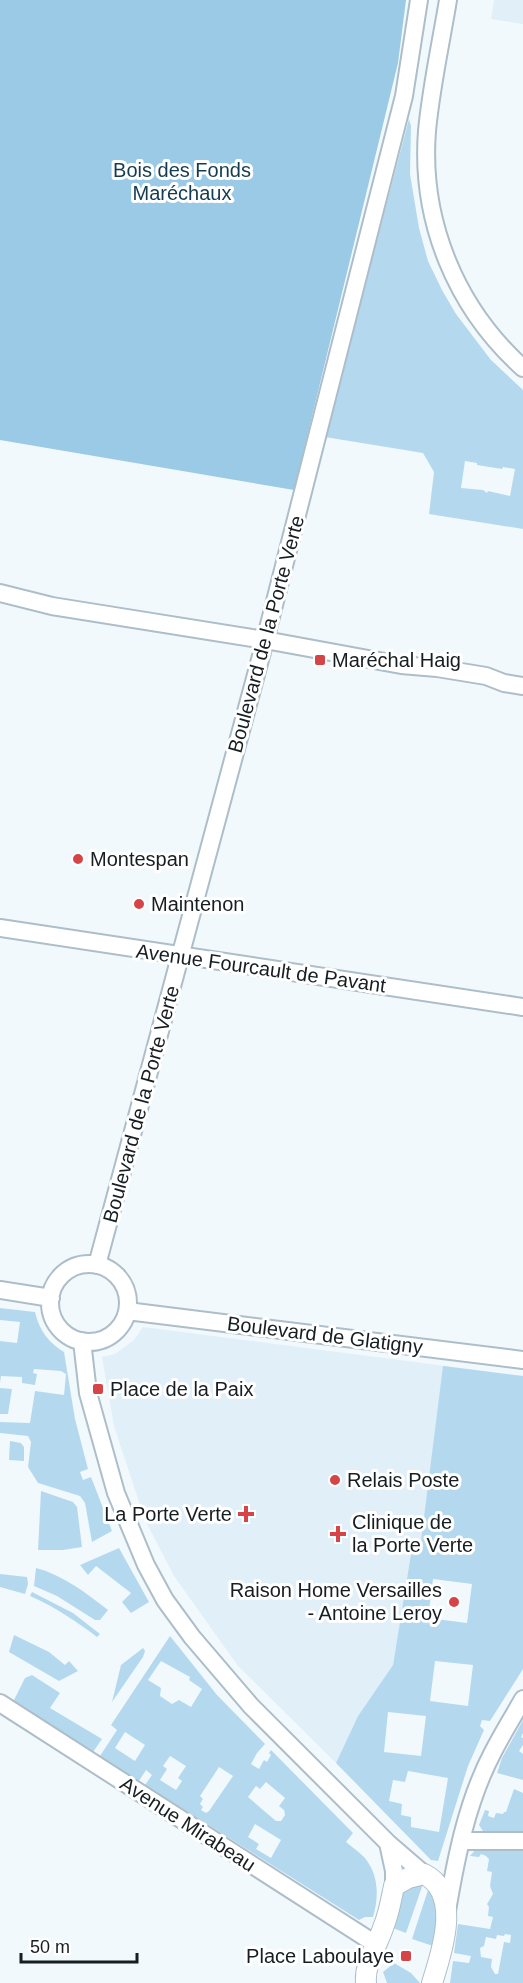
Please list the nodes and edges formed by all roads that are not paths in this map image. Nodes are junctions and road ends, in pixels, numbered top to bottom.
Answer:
1 (419, 0) edge
2 (448, 0) edge
3 (523, 368) edge
4 (0, 593) edge
5 (265, 640) junction
6 (523, 686) edge
7 (0, 928) edge
8 (180, 956) junction
9 (523, 1007) edge
10 (97, 1265) junction
11 (0, 1290) edge
12 (51, 1298) junction
13 (128, 1311) junction
14 (82, 1341) junction
15 (523, 1360) edge
16 (523, 1700) edge
17 (0, 1702) edge
18 (462, 1841) junction
19 (523, 1841) edge
20 (388, 1843) junction
21 (456, 1862) junction
22 (428, 1876) junction
23 (394, 1886) junction
24 (447, 1913) junction
25 (377, 1944) junction
26 (362, 1980) edge
27 (432, 1983) edge

1 - 5 street, Boulevard de la Porte Verte
2 - 3 street
4 - 5 street
5 - 6 street
5 - 8 street, Boulevard de la Porte Verte
7 - 8 street, Avenue Fourcault de Pavant
8 - 9 street, Avenue Fourcault de Pavant
8 - 10 street, Boulevard de la Porte Verte
10 - 12 street
10 - 13 street
11 - 12 street
12 - 14 street
13 - 14 street
13 - 15 street, Boulevard de Glatigny
14 - 20 street
16 - 18 street
17 - 25 street, Avenue Mirabeau
18 - 19 street
18 - 21 street
20 - 22 street
20 - 23 street
21 - 22 street
21 - 24 street
22 - 23 main road
22 - 24 main road
23 - 25 main road
24 - 27 main road
25 - 26 main road

